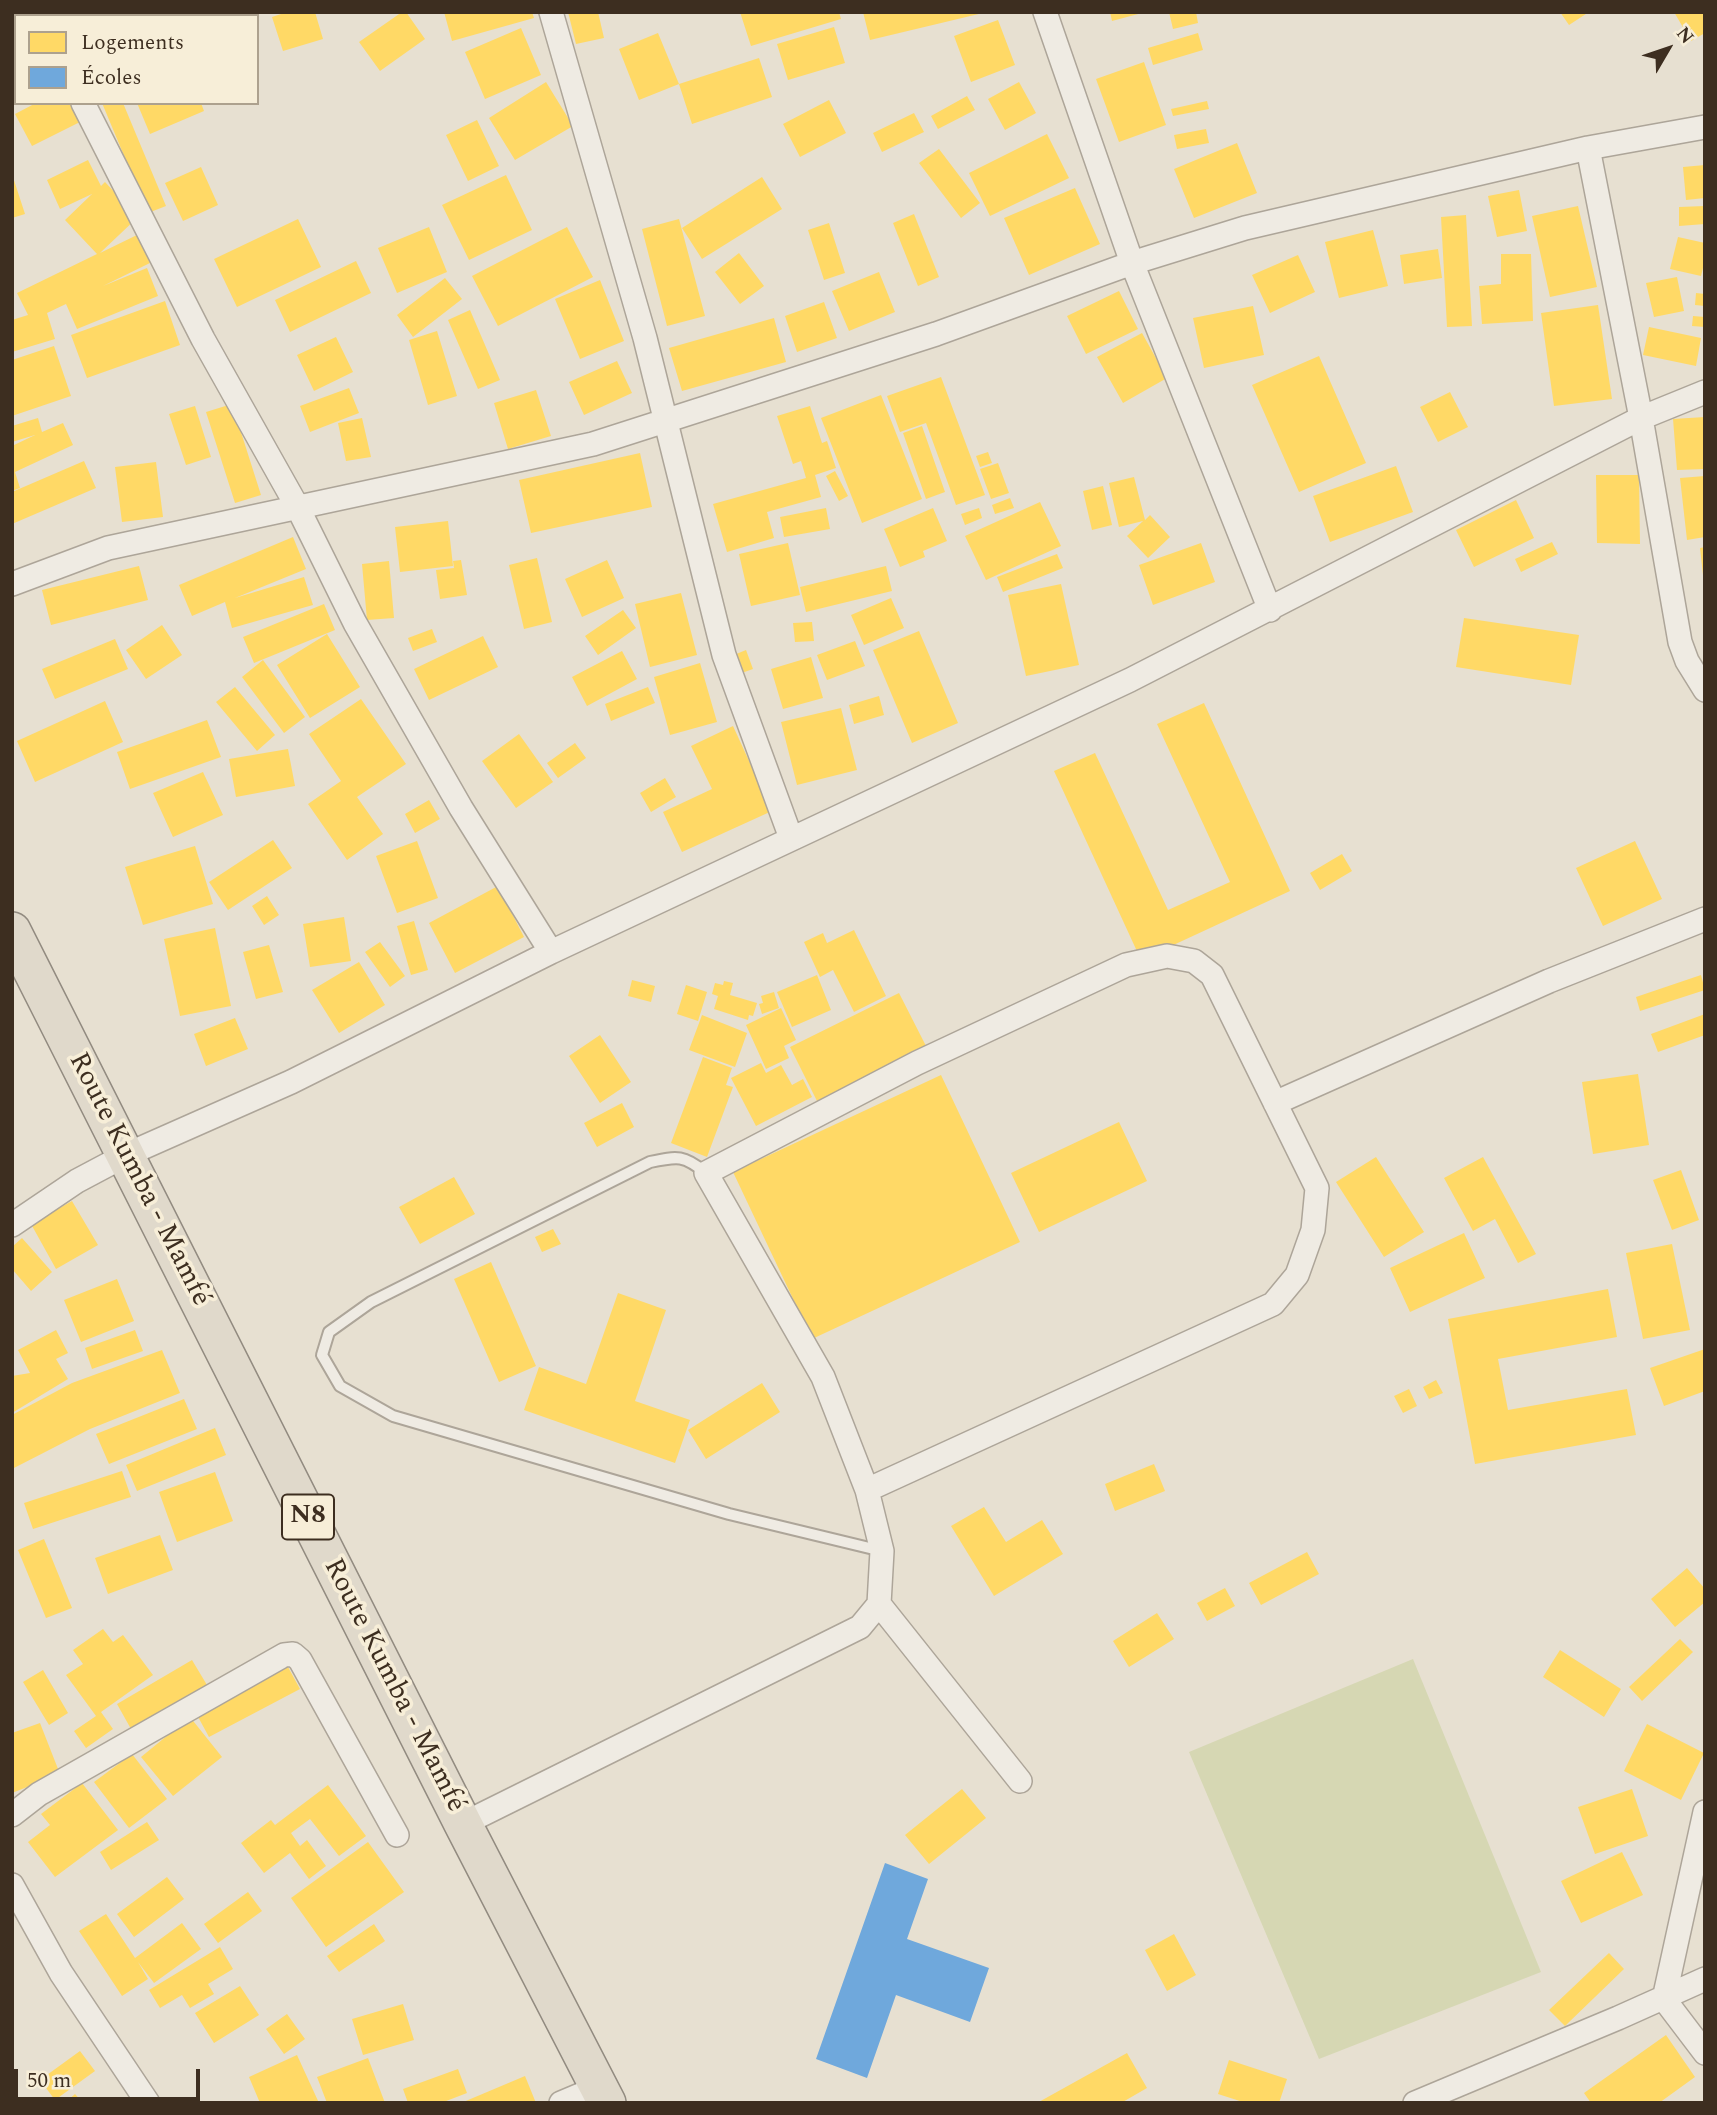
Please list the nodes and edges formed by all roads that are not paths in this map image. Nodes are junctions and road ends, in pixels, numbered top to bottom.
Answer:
1 (551, 12) edge
2 (1045, 12) edge
3 (84, 105) edge
4 (1705, 127) edge
5 (1588, 148) junction
6 (1132, 262) junction
7 (1705, 391) edge
8 (1641, 418) junction
9 (665, 421) junction
10 (298, 508) junction
11 (12, 584) edge
12 (1270, 610) junction
13 (1705, 690) edge
14 (791, 838) junction
15 (1705, 919) edge
16 (12, 931) edge
17 (551, 952) junction
18 (1275, 1103) junction
19 (126, 1155) junction
20 (706, 1173) junction
21 (12, 1225) edge
22 (867, 1490) junction
23 (882, 1551) junction
24 (880, 1604) junction
25 (1020, 1781) dead end
26 (1705, 1812) edge
27 (12, 1815) edge
28 (463, 1824) junction
29 (397, 1835) dead end
30 (12, 1885) edge
31 (1705, 1979) edge
32 (1664, 1998) junction
33 (1705, 2053) edge
34 (603, 2095) edge
35 (148, 2103) edge
36 (561, 2103) edge
37 (1415, 2103) edge

1 - 9 street
2 - 6 street
3 - 10 street
4 - 5 street
5 - 6 street
5 - 8 street
6 - 9 street
6 - 12 street
7 - 8 street
8 - 12 street
8 - 13 street
9 - 10 street
9 - 14 street
10 - 11 street
10 - 17 street
12 - 14 street
14 - 17 street
15 - 18 street
16 - 19 highway, Route Kumba - Mamfé / N8
17 - 19 street
18 - 20 street
18 - 22 street
19 - 21 street
19 - 28 highway, Route Kumba - Mamfé / N8
20 - 22 street
20 - 23 lane
22 - 23 street
23 - 24 street
24 - 25 street
24 - 28 street
26 - 32 street
27 - 29 street
28 - 34 highway, Route Kumba - Mamfé / N8
30 - 35 street
31 - 32 street
32 - 33 street
32 - 37 street
34 - 36 street

